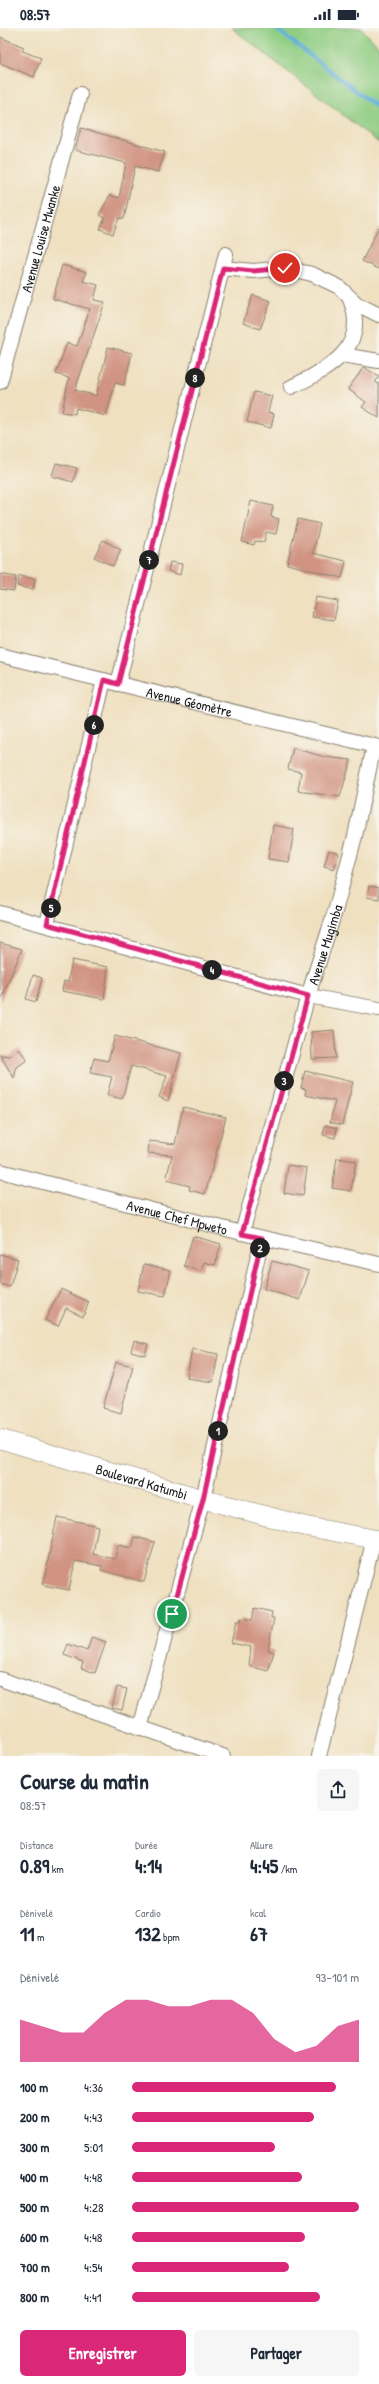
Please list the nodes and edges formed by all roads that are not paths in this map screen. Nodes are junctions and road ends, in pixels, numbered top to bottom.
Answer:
1 (80, 94) dead end
2 (349, 296) junction
3 (379, 316) edge
4 (342, 356) junction
5 (379, 361) edge
6 (0, 382) edge
7 (291, 387) dead end
8 (0, 655) edge
9 (104, 680) junction
10 (118, 684) junction
11 (376, 746) edge
12 (0, 913) edge
13 (47, 924) junction
14 (308, 996) junction
15 (379, 1010) edge
16 (0, 1171) edge
17 (242, 1234) junction
18 (262, 1238) junction
19 (379, 1264) edge
20 (0, 1439) edge
21 (203, 1499) junction
22 (376, 1540) edge
23 (0, 1679) edge
24 (140, 1728) junction
25 (222, 1756) edge
26 (319, 1756) edge

1 - 6 street, Avenue Louise Mwanke
2 - 3 street
2 - 4 street
2 - 10 street
4 - 5 street
4 - 7 street
8 - 9 street, Avenue Géomètre
9 - 10 street, Avenue Géomètre
9 - 13 street
10 - 11 street, Avenue Géomètre
11 - 14 street, Avenue Mugimba
12 - 13 street
13 - 14 street
14 - 15 street
14 - 17 street, Avenue Mugimba
16 - 17 street, Avenue Chef Mpweto
17 - 18 street, Avenue Chef Mpweto
18 - 19 street, Avenue Chef Mpweto
18 - 21 street
20 - 21 street, Boulevard Katumbi
21 - 22 street, Boulevard Katumbi
21 - 24 street
22 - 26 street
23 - 24 street
24 - 25 street

